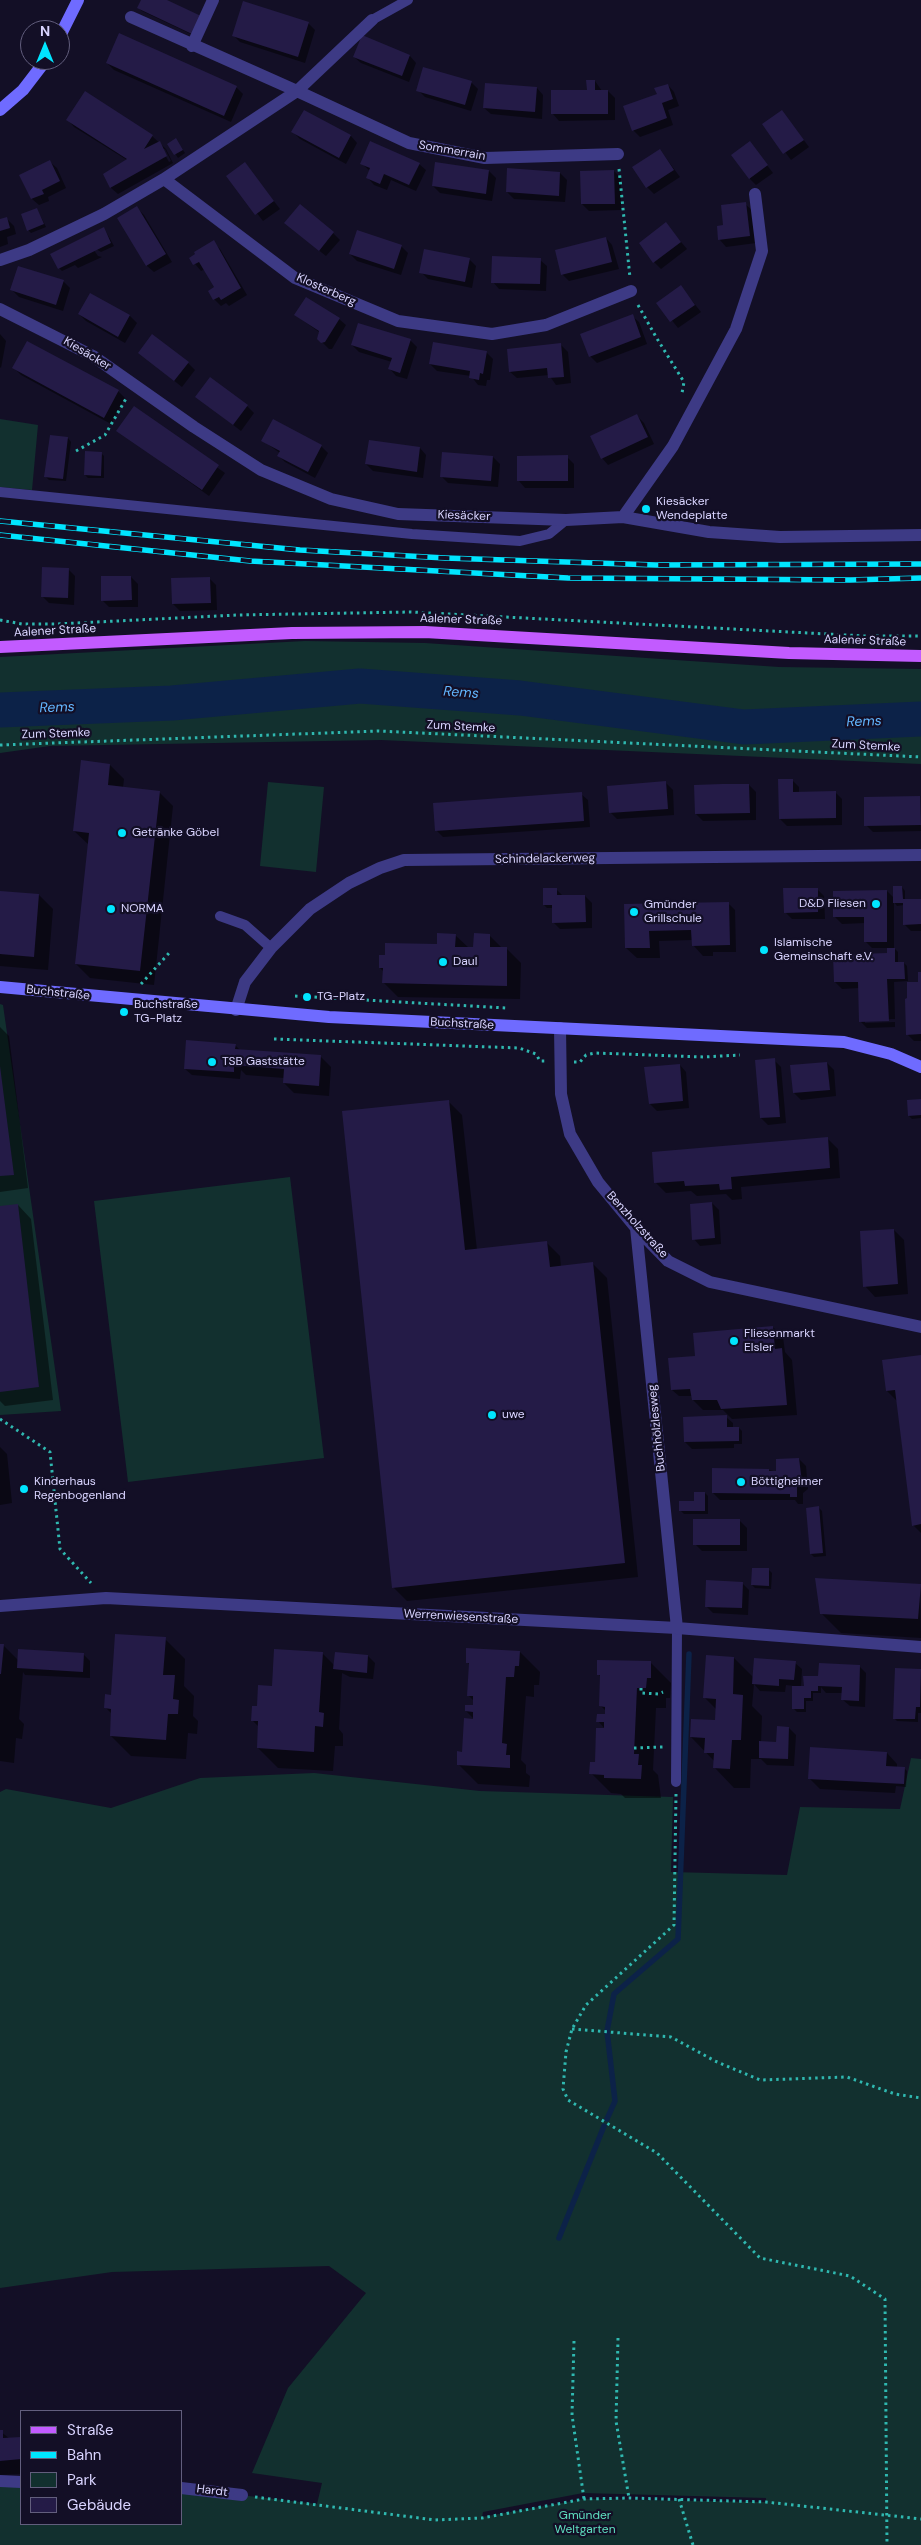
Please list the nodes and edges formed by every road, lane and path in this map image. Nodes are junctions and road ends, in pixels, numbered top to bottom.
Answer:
1 (78, 0) edge
2 (213, 0) edge
3 (408, 0) edge
4 (132, 17) dead end
5 (68, 20) edge
6 (372, 20) joint
7 (192, 46) junction
8 (38, 70) edge
9 (297, 91) junction
10 (0, 110) edge
11 (618, 154) joint
12 (164, 179) junction
13 (755, 194) dead end
14 (0, 260) edge
15 (631, 291) junction
16 (0, 309) edge
17 (134, 384) junction
18 (681, 401) dead end
19 (76, 451) dead end
20 (0, 492) edge
21 (623, 517) junction
22 (566, 520) junction
23 (921, 536) edge
24 (0, 620) edge
25 (22, 624) dead end
26 (0, 647) edge
27 (921, 656) edge
28 (0, 745) edge
29 (921, 757) edge
30 (921, 855) edge
31 (220, 916) dead end
32 (271, 948) junction
33 (170, 952) dead end
34 (0, 987) edge
35 (128, 999) junction
36 (236, 1010) junction
37 (560, 1028) junction
38 (274, 1039) dead end
39 (742, 1054) dead end
40 (540, 1061) dead end
41 (580, 1062) dead end
42 (921, 1067) edge
43 (636, 1228) junction
44 (921, 1327) edge
45 (0, 1419) edge
46 (106, 1598) junction
47 (0, 1606) edge
48 (678, 1628) junction
49 (921, 1647) edge
50 (677, 1686) junction
51 (641, 1688) dead end
52 (676, 1743) junction
53 (634, 1748) dead end
54 (676, 1782) joint
55 (572, 2029) junction
56 (921, 2098) edge
57 (618, 2338) dead end
58 (574, 2341) dead end
59 (0, 2481) edge
60 (20, 2482) edge
61 (182, 2488) edge
62 (242, 2495) joint
63 (629, 2498) junction
64 (584, 2499) junction
65 (678, 2499) junction
66 (887, 2515) junction
67 (921, 2519) edge
68 (693, 2545) edge
69 (887, 2545) edge

1 - 5 street
2 - 7 street
3 - 6 lane
4 - 7 street, Sommerrain
6 - 9 street
7 - 9 street, Sommerrain
8 - 10 street
9 - 11 street, Sommerrain
9 - 12 street
11 - 15 path
12 - 14 street
12 - 15 street, Klosterberg
13 - 21 street
15 - 18 path
16 - 17 street, Kiesäcker
17 - 19 path
17 - 22 street, Kiesäcker
20 - 22 lane
21 - 22 street, Kiesäcker
21 - 23 street, Kiesäcker
24 - 25 path
26 - 27 main road, Aalener Straße
28 - 29 path, Zum Stemke
30 - 32 street, Schindelackerweg
31 - 32 lane
32 - 36 street, Schindelackerweg
33 - 35 path
34 - 35 street, Buchstraße
35 - 36 street, Buchstraße
36 - 37 street, Buchstraße
37 - 42 street, Buchstraße
37 - 43 street, Benzholzstraße
38 - 40 path
39 - 41 path
43 - 44 street, Benzholzstraße
43 - 48 street, Buchhölzlesweg
45 - 46 path
46 - 47 street, Werrenwiesenstraße
46 - 48 street, Werrenwiesenstraße
48 - 49 street, Werrenwiesenstraße
48 - 50 lane
50 - 51 path
50 - 52 lane
52 - 53 path
52 - 54 lane
54 - 55 path
55 - 56 path
55 - 66 path
57 - 63 path
58 - 64 path
59 - 60 street
61 - 62 street, Hardt
62 - 64 path
63 - 64 path
63 - 65 path
65 - 66 path
65 - 68 path
66 - 67 path
66 - 69 path

